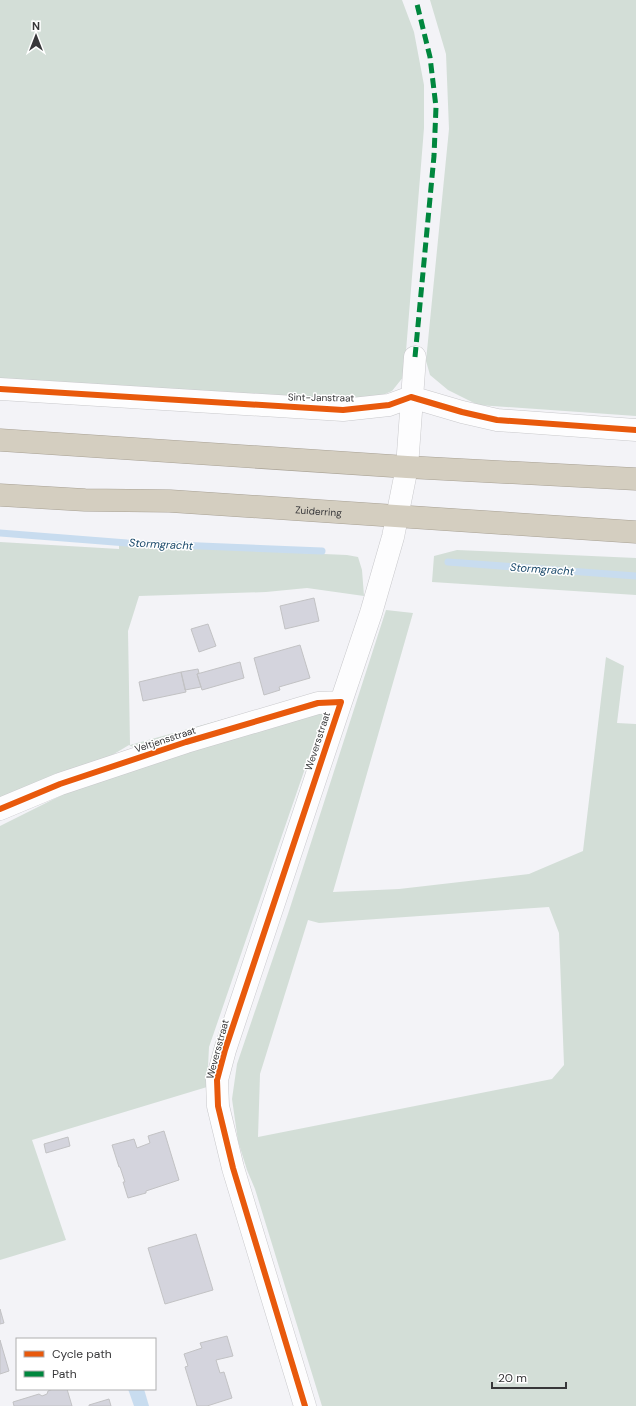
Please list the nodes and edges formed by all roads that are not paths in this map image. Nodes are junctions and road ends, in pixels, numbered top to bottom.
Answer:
1 (415, 357) dead end
2 (0, 389) edge
3 (411, 397) junction
4 (636, 430) edge
5 (0, 440) edge
6 (407, 467) junction
7 (636, 479) edge
8 (0, 495) edge
9 (398, 516) junction
10 (636, 532) edge
11 (341, 702) junction
12 (0, 808) edge
13 (305, 1406) edge

1 - 3 street, Weversstraat
2 - 3 street, Sint-Janstraat
3 - 4 street
3 - 6 street, Weversstraat
5 - 6 highway
6 - 7 highway
6 - 9 street, Weversstraat
8 - 9 highway, Zuiderring
9 - 10 highway, Zuiderring
9 - 11 street, Weversstraat
11 - 12 street, Veltjensstraat
11 - 13 street, Weversstraat

